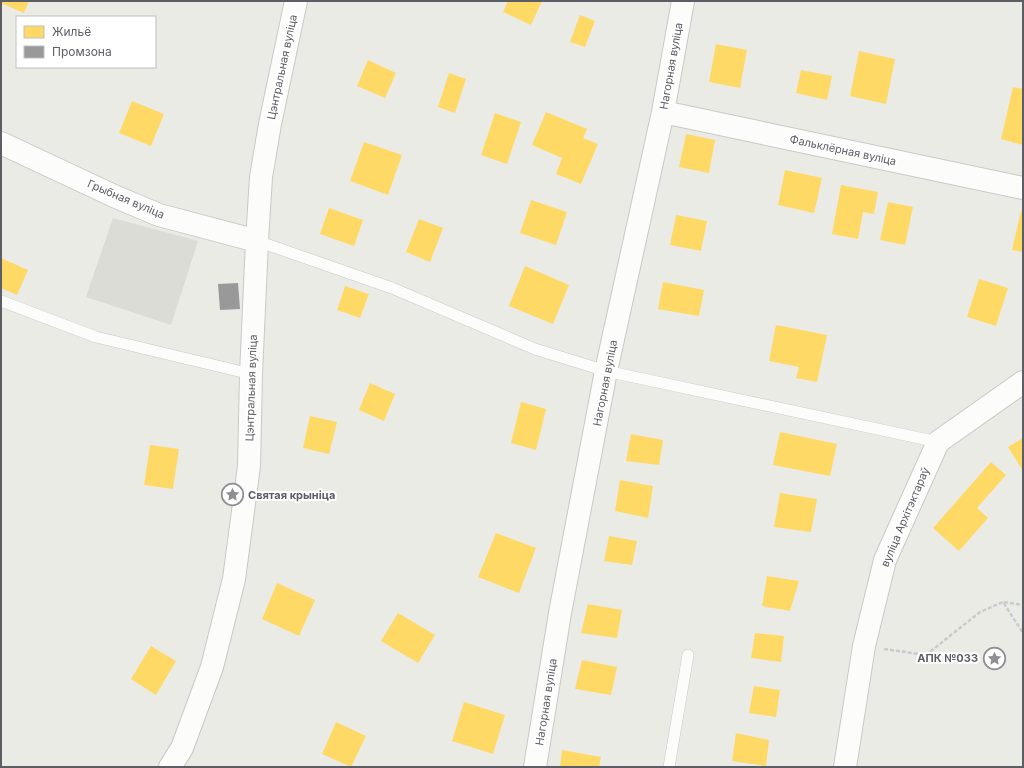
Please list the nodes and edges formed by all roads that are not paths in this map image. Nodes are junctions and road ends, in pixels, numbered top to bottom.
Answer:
1 (296, 1) edge
2 (683, 1) edge
3 (663, 112) junction
4 (1, 143) edge
5 (1023, 188) edge
6 (257, 241) junction
7 (1, 301) edge
8 (606, 371) junction
9 (251, 374) junction
10 (1023, 382) edge
11 (938, 442) junction
12 (688, 656) dead end
13 (170, 767) edge
14 (535, 767) edge
15 (669, 767) edge
16 (845, 767) edge

1 - 6 street, Цэнтральная вуліца
2 - 3 street, Нагорная вуліца
3 - 5 street, Фальклёрная вуліца
3 - 8 street, Нагорная вуліца
4 - 6 street, Грыбная вуліца
6 - 8 lane
6 - 9 street, Цэнтральная вуліца
7 - 9 lane
8 - 11 lane
8 - 14 street, Нагорная вуліца
9 - 13 street, Цэнтральная вуліца
10 - 11 street
11 - 16 street, вуліца Архітэктараў
12 - 15 lane

